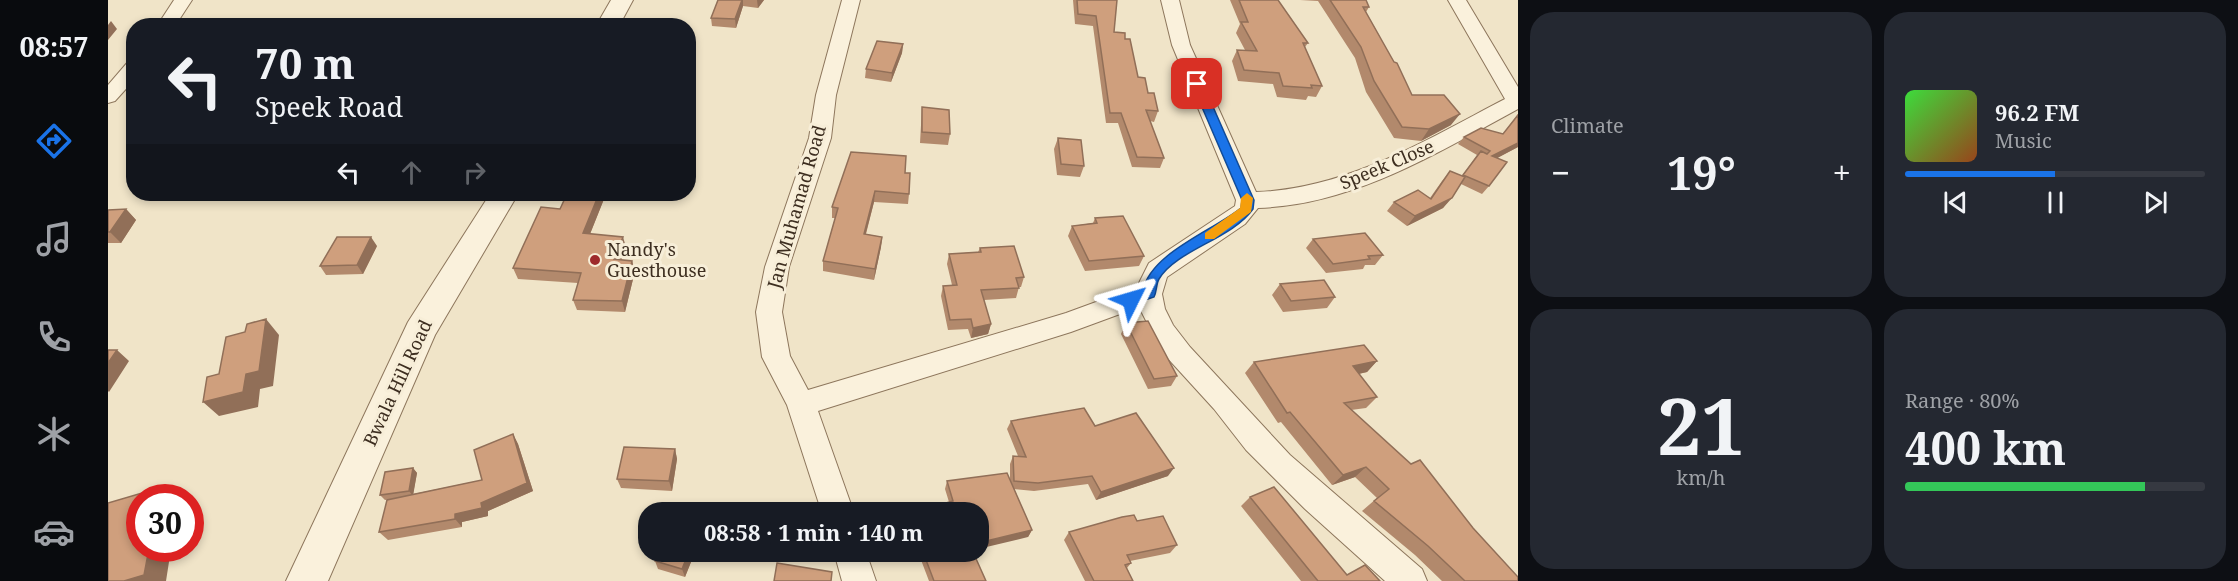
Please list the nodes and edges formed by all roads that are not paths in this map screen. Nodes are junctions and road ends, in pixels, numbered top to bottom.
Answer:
1 (183, 0) edge
2 (622, 0) edge
3 (851, 0) edge
4 (1170, 0) edge
5 (1457, 0) edge
6 (171, 18) edge
7 (612, 18) edge
8 (126, 76) edge
9 (108, 97) edge
10 (1517, 102) edge
11 (1248, 200) junction
12 (500, 201) edge
13 (1149, 293) junction
14 (801, 404) junction
15 (834, 502) edge
16 (853, 562) edge
17 (307, 581) edge
18 (859, 581) edge
19 (1410, 581) edge

1 - 6 street
2 - 7 street
3 - 14 street, Jan Muhamad Road
4 - 11 street
5 - 10 street
8 - 9 street
10 - 11 street, Speek Close
11 - 13 street
12 - 17 street, Bwala Hill Road
13 - 14 street
13 - 19 street
14 - 15 street, Jan Muhamad Road
16 - 18 street

